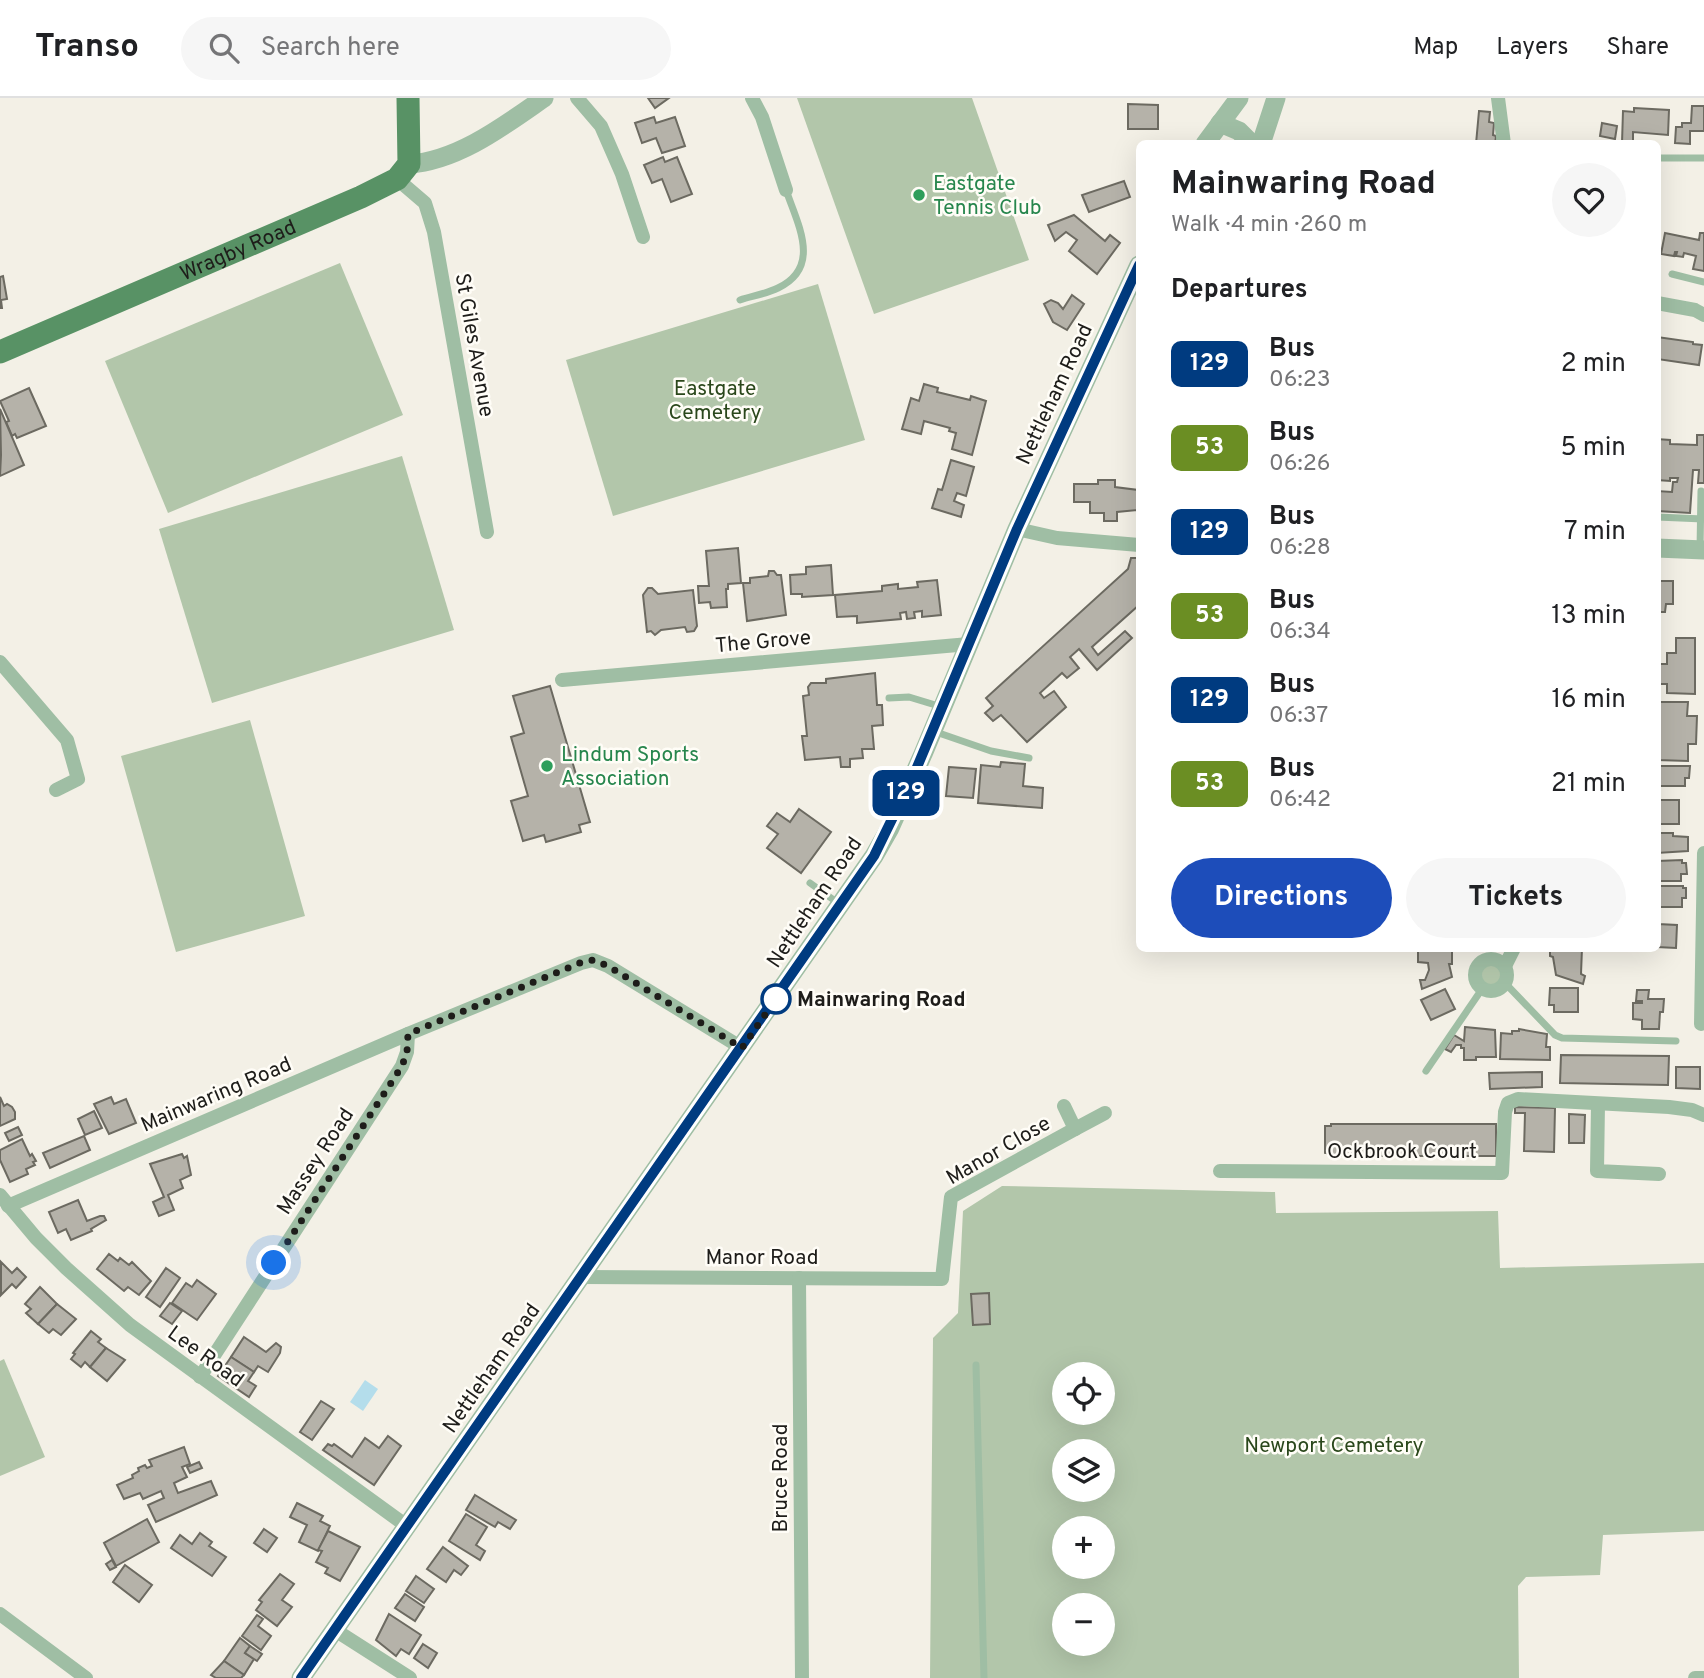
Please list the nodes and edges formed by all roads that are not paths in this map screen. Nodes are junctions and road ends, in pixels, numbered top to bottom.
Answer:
1 (408, 98) edge
2 (544, 98) edge
3 (577, 98) edge
4 (752, 98) edge
5 (1238, 98) edge
6 (1276, 98) edge
7 (1498, 98) edge
8 (1220, 122) junction
9 (1208, 140) edge
10 (1248, 140) edge
11 (1262, 140) edge
12 (1503, 140) edge
13 (1661, 158) edge
14 (1704, 158) edge
15 (403, 172) junction
16 (786, 190) joint
17 (643, 237) dead end
18 (1136, 271) edge
19 (1672, 274) dead end
20 (1704, 282) edge
21 (740, 300) dead end
22 (1661, 304) edge
23 (1704, 315) edge
24 (0, 352) edge
25 (1701, 491) dead end
26 (1661, 517) edge
27 (1702, 519) edge
28 (1017, 529) junction
29 (487, 531) dead end
30 (1136, 545) edge
31 (1661, 548) edge
32 (1702, 550) edge
33 (969, 644) junction
34 (0, 662) edge
35 (562, 680) dead end
36 (889, 698) dead end
37 (943, 707) junction
38 (933, 730) junction
39 (1029, 758) dead end
40 (56, 790) dead end
41 (1704, 853) edge
42 (810, 883) dead end
43 (841, 905) junction
44 (1512, 952) edge
45 (1505, 966) junction
46 (1506, 984) junction
47 (1482, 989) junction
48 (1701, 1024) dead end
49 (408, 1034) junction
50 (1676, 1041) dead end
51 (742, 1048) junction
52 (1426, 1071) dead end
53 (1598, 1104) junction
54 (1064, 1106) dead end
55 (1105, 1113) dead end
56 (1704, 1115) edge
57 (1075, 1129) junction
58 (1220, 1171) dead end
59 (1659, 1174) dead end
60 (3, 1204) edge
61 (582, 1278) junction
62 (799, 1278) junction
63 (942, 1279) joint
64 (976, 1365) dead end
65 (200, 1377) junction
66 (408, 1527) junction
67 (0, 1614) edge
68 (335, 1630) junction
69 (79, 1676) edge
70 (301, 1678) edge
71 (410, 1678) edge
72 (802, 1678) edge
73 (984, 1678) edge
74 (1695, 1678) edge
75 (1704, 1678) edge

1 - 15 main road
2 - 15 street
3 - 17 street
4 - 16 street
5 - 8 street
6 - 11 street
7 - 12 street
8 - 9 street
8 - 10 street
13 - 14 lane
15 - 24 main road, Wragby Road
15 - 29 street, St Giles Avenue
16 - 21 lane
18 - 28 street, Nettleham Road
19 - 20 lane
22 - 23 street
25 - 27 lane
26 - 27 lane
27 - 32 lane
28 - 30 street
28 - 33 street, Nettleham Road
31 - 32 street
33 - 35 street, The Grove
33 - 37 street, Nettleham Road
34 - 40 street
36 - 37 lane
37 - 38 street, Nettleham Road
38 - 39 lane
38 - 43 street, Nettleham Road
41 - 48 street
42 - 43 lane
43 - 51 street, Nettleham Road
44 - 45 street
45 - 46 street
45 - 47 street
46 - 47 street
46 - 50 lane
47 - 52 lane
49 - 51 street, Mainwaring Road
49 - 60 street, Mainwaring Road
49 - 65 street, Massey Road
51 - 61 street, Nettleham Road
53 - 56 street
53 - 58 street, Ockbrook Court
53 - 59 street
54 - 57 street, Manor Close
55 - 57 street
57 - 63 street, Manor Close
60 - 65 street, Lee Road
61 - 62 street, Manor Road
61 - 66 street, Nettleham Road
62 - 63 street, Manor Road
62 - 72 street, Bruce Road
64 - 73 lane
65 - 66 street, Lee Road
66 - 68 street, Nettleham Road
67 - 69 street
68 - 70 street, Nettleham Road
68 - 71 street
74 - 75 street

